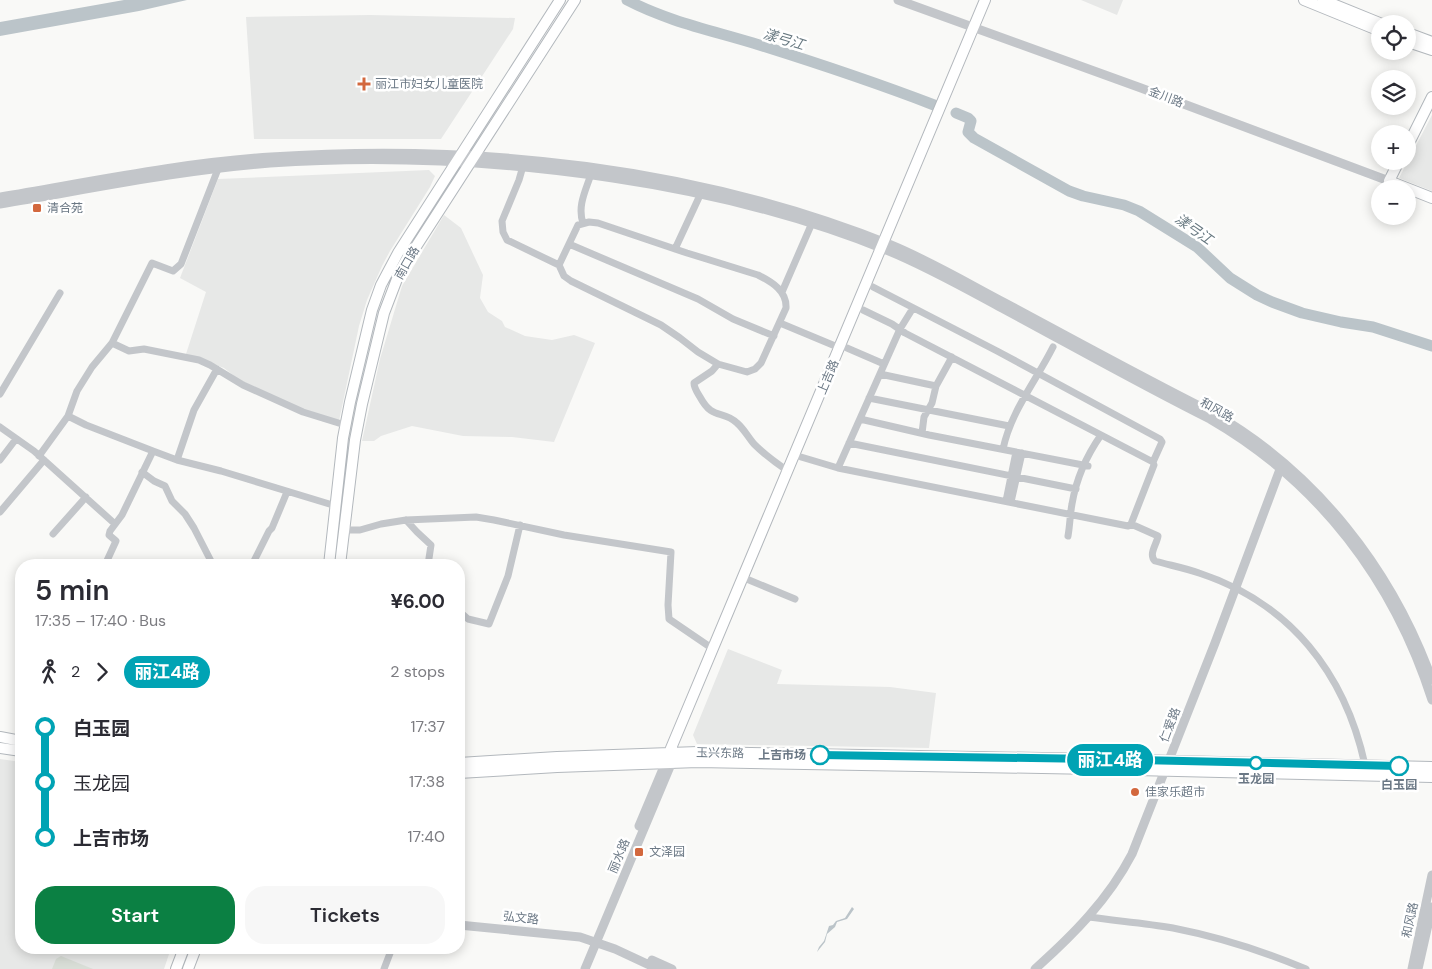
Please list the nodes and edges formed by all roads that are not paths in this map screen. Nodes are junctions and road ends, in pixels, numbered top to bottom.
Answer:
1 (560, 0) edge
2 (575, 0) edge
3 (898, 0) edge
4 (986, 0) edge
5 (993, 0) edge
6 (1304, 0) edge
7 (1323, 0) edge
8 (1371, 20) edge
9 (1371, 27) edge
10 (977, 29) junction
11 (1416, 36) edge
12 (1432, 42) edge
13 (1416, 45) edge
14 (1432, 50) edge
15 (1432, 97) edge
16 (1429, 110) edge
17 (1416, 132) edge
18 (459, 158) junction
19 (473, 159) junction
20 (523, 166) junction
21 (218, 169) junction
22 (591, 174) junction
23 (1386, 180) edge
24 (1416, 192) edge
25 (701, 193) junction
26 (0, 197) edge
27 (1432, 198) edge
28 (0, 204) edge
29 (583, 223) junction
30 (812, 223) junction
31 (569, 244) junction
32 (886, 246) junction
33 (675, 249) junction
34 (559, 265) junction
35 (873, 287) junction
36 (782, 292) junction
37 (60, 293) dead end
38 (913, 308) junction
39 (863, 310) junction
40 (780, 323) junction
41 (900, 329) junction
42 (774, 336) junction
43 (112, 343) junction
44 (1053, 347) dead end
45 (843, 348) junction
46 (952, 357) junction
47 (718, 364) junction
48 (884, 364) junction
49 (217, 369) junction
50 (1038, 373) junction
51 (880, 374) junction
52 (936, 386) junction
53 (0, 394) edge
54 (1025, 395) junction
55 (869, 398) junction
56 (928, 410) junction
57 (68, 416) junction
58 (860, 419) junction
59 (345, 425) junction
60 (1009, 426) junction
61 (0, 427) edge
62 (922, 434) junction
63 (1101, 435) junction
64 (16, 439) junction
65 (849, 443) junction
66 (1003, 449) junction
67 (153, 451) junction
68 (1019, 452) junction
69 (801, 457) junction
70 (42, 458) junction
71 (0, 460) edge
72 (177, 460) junction
73 (1153, 462) junction
74 (1086, 465) junction
75 (1282, 466) junction
76 (838, 468) junction
77 (788, 471) junction
78 (142, 472) junction
79 (1014, 477) junction
80 (1076, 489) junction
81 (287, 492) junction
82 (86, 497) junction
83 (1009, 502) junction
84 (336, 506) junction
85 (0, 512) edge
86 (1071, 514) junction
87 (406, 520) junction
88 (115, 524) junction
89 (1131, 524) junction
90 (520, 525) junction
91 (344, 530) junction
92 (53, 534) dead end
93 (1068, 536) dead end
94 (108, 559) edge
95 (210, 559) edge
96 (255, 559) edge
97 (330, 559) edge
98 (341, 559) edge
99 (429, 559) edge
100 (749, 580) junction
101 (1236, 588) junction
102 (795, 599) dead end
103 (465, 616) edge
104 (713, 649) junction
105 (1432, 680) edge
106 (1432, 700) edge
107 (0, 738) edge
108 (15, 740) edge
109 (0, 748) edge
110 (15, 750) edge
111 (671, 758) junction
112 (465, 763) edge
113 (1167, 766) junction
114 (1365, 766) junction
115 (1432, 767) edge
116 (465, 773) edge
117 (1432, 777) edge
118 (1432, 875) edge
119 (1432, 907) edge
120 (1089, 917) junction
121 (465, 925) edge
122 (595, 939) junction
123 (182, 954) edge
124 (194, 954) edge
125 (390, 954) edge
126 (1302, 968) edge
127 (176, 969) edge
128 (188, 969) edge
129 (384, 969) edge
130 (579, 969) edge
131 (585, 969) edge
132 (658, 969) edge
133 (672, 969) edge
134 (1035, 969) edge
135 (1412, 969) edge
136 (1418, 969) edge

1 - 18 main road, 南口路
2 - 19 main road, 南口路
3 - 10 street, 金川路
4 - 10 main road, 上吉路
5 - 10 main road, 上吉路
6 - 9 main road
7 - 8 main road
10 - 23 street, 金川路
10 - 32 main road, 上吉路
11 - 12 main road
13 - 14 main road
15 - 16 main road
16 - 17 main road
18 - 19 street
18 - 21 street
18 - 26 street
18 - 59 main road, 南口路
19 - 20 street
19 - 32 street
19 - 91 main road, 南口路
20 - 22 street
20 - 34 street
21 - 28 street
21 - 43 street
22 - 25 street
22 - 29 street
24 - 27 main road, 金川路
25 - 30 street
25 - 33 street
29 - 31 street
29 - 33 street
30 - 32 street
30 - 36 street
31 - 34 street
31 - 42 street
32 - 35 main road, 上吉路
32 - 45 main road, 上吉路
32 - 75 street, 和风路
33 - 36 street
34 - 47 street
35 - 38 street
35 - 39 main road, 上吉路
36 - 40 street
37 - 53 street
38 - 41 street
38 - 50 street
39 - 41 street
39 - 45 main road, 上吉路
40 - 42 street
40 - 45 street
41 - 46 street
41 - 48 street
42 - 47 street
43 - 49 street
43 - 57 street
44 - 50 street
45 - 48 street
45 - 69 main road, 上吉路
45 - 77 main road, 上吉路
46 - 52 street
46 - 54 street
47 - 77 street
48 - 51 street
49 - 59 street
49 - 72 street
50 - 54 street
50 - 73 street
51 - 52 street
51 - 55 street
52 - 56 street
54 - 60 street
54 - 63 street
55 - 56 street
55 - 58 street
56 - 60 street
56 - 62 street
57 - 67 street
57 - 70 street
58 - 62 street
58 - 65 street
59 - 84 main road, 南口路
60 - 66 street
61 - 64 street
62 - 66 street
63 - 73 street
63 - 74 street
64 - 70 street
64 - 71 street
65 - 76 street
65 - 79 street
66 - 68 street
67 - 72 street
67 - 78 street
68 - 74 street
68 - 79 street
69 - 76 street
69 - 100 main road, 上吉路
70 - 82 street
70 - 85 street
72 - 81 street
73 - 89 street
74 - 80 street
74 - 86 street
75 - 101 street, 仁爱路
75 - 105 street, 和风路
75 - 106 street, 和风路
76 - 83 street
77 - 104 main road, 上吉路
78 - 88 street
78 - 95 street
79 - 80 street
79 - 83 street
80 - 86 street
81 - 84 street
81 - 96 street
82 - 88 street
82 - 92 street
83 - 86 street
84 - 97 main road, 南口路
86 - 89 street
86 - 93 street
87 - 90 street
87 - 91 street
87 - 99 street
88 - 94 street
89 - 101 street
90 - 103 street
90 - 104 street
91 - 98 main road, 南口路
100 - 102 street
100 - 111 main road, 上吉路
101 - 113 street, 仁爱路
101 - 114 street
104 - 111 main road, 上吉路
107 - 108 main road
109 - 110 main road
111 - 112 main road, 玉兴东路
111 - 113 main road, 玉兴东路
111 - 116 main road, 玉兴东路
111 - 122 street, 丽水路
113 - 114 main road, 玉兴东路
113 - 117 main road, 玉兴东路
113 - 120 street, 仁爱路
114 - 115 main road, 玉兴东路
118 - 135 street, 和风路
119 - 136 street, 和风路
120 - 126 street
120 - 134 street, 仁爱路
121 - 122 street, 弘文路
122 - 130 street, 丽水路
122 - 131 street, 丽水路
122 - 132 street, 弘文路
122 - 133 street, 弘文路
123 - 127 main road
124 - 128 main road
125 - 129 street

